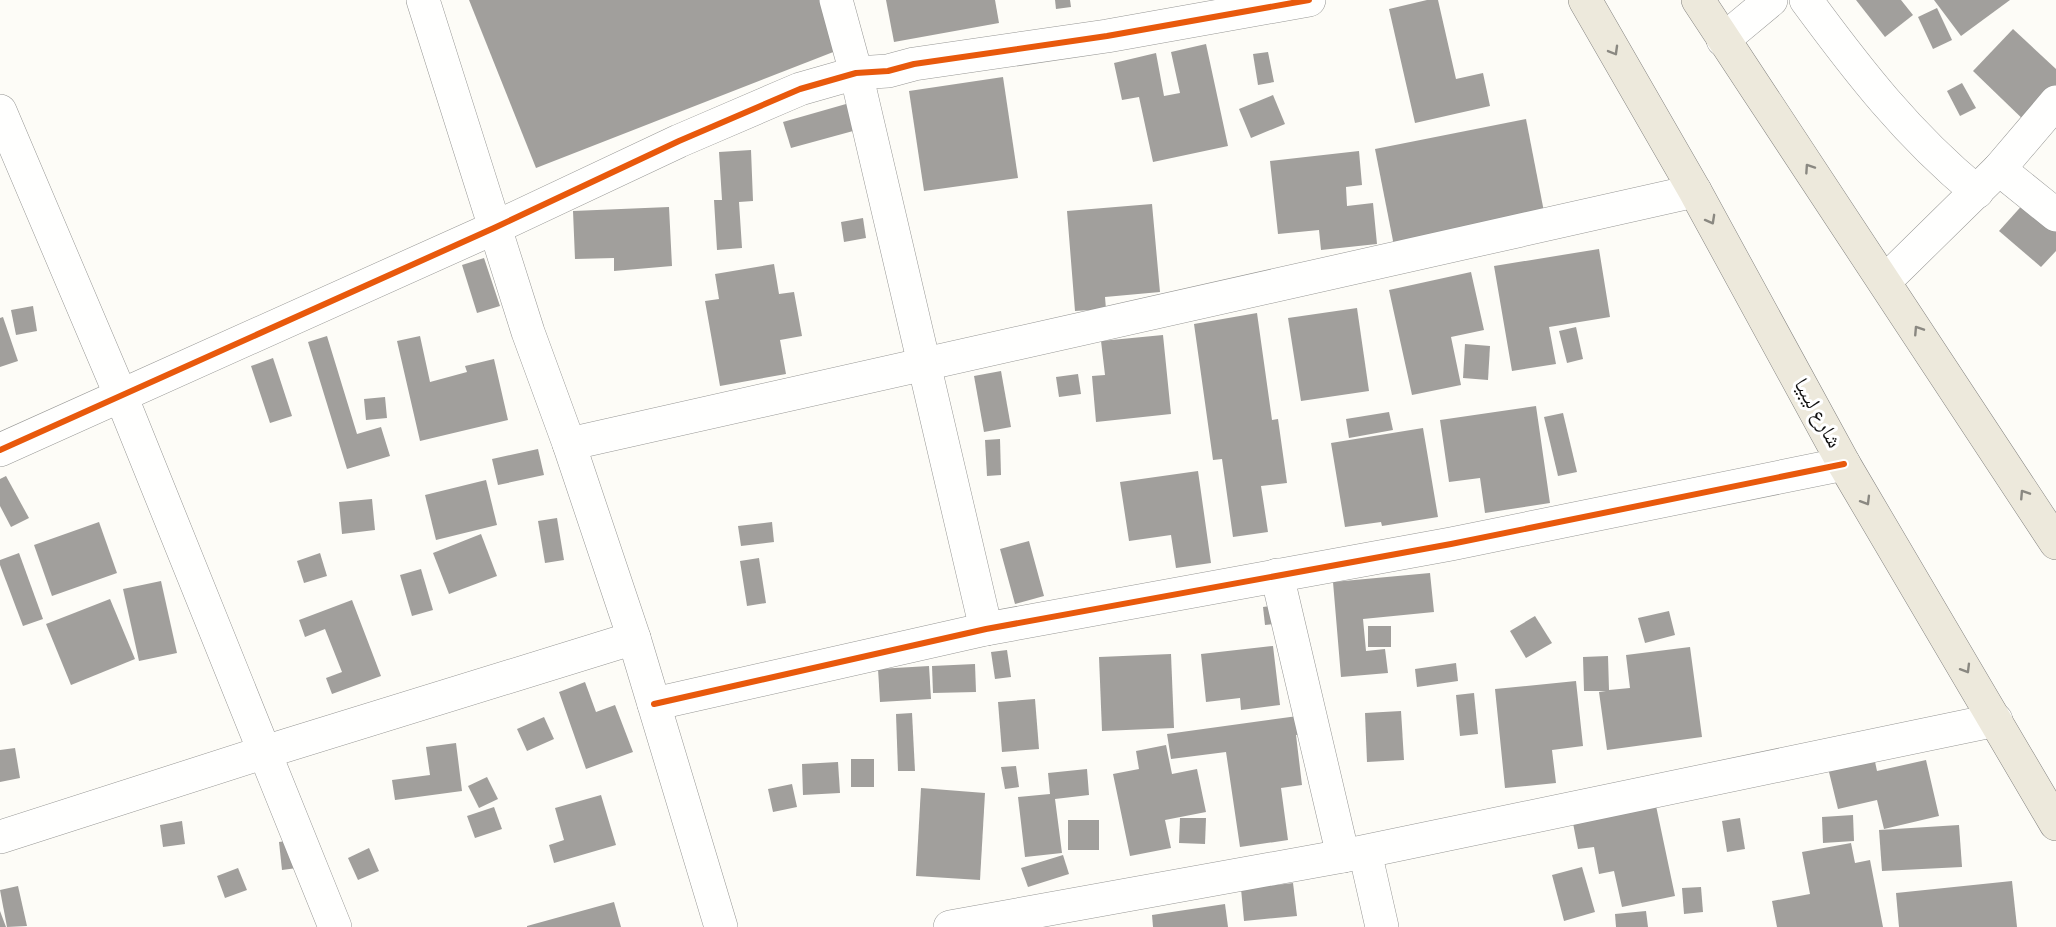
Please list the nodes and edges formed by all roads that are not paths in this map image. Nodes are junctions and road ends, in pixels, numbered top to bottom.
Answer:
1 (423, 0) edge
2 (836, 0) edge
3 (1309, 0) edge
4 (1585, 0) edge
5 (1698, 0) edge
6 (1771, 0) edge
7 (1806, 0) edge
8 (1723, 40) junction
9 (856, 73) junction
10 (2056, 102) edge
11 (0, 111) edge
12 (1988, 181) junction
13 (1695, 190) junction
14 (2056, 215) edge
15 (494, 228) junction
16 (1885, 281) junction
17 (924, 362) junction
18 (121, 396) junction
19 (569, 444) junction
20 (0, 450) edge
21 (1844, 464) junction
22 (2056, 543) edge
23 (1277, 574) junction
24 (986, 629) junction
25 (634, 638) junction
26 (654, 704) junction
27 (1996, 720) junction
28 (266, 752) junction
29 (2056, 824) edge
30 (0, 837) edge
31 (1354, 854) junction
32 (335, 927) edge
33 (722, 927) edge
34 (950, 927) edge
35 (1382, 927) edge

1 - 15 street
2 - 9 street
3 - 9 street
4 -> 13 main road, شارع ليبيا
5 - 8 main road
6 - 8 street
7 - 12 street
16 -> 8 main road
9 - 15 street
9 - 17 street
10 - 12 street
11 - 18 street
12 - 14 street
12 - 16 street
13 - 17 street
13 -> 21 main road, شارع ليبيا
15 - 18 street
15 - 19 street
22 -> 16 main road
17 - 19 street
17 - 24 street
18 - 20 street
18 - 28 street
19 - 25 street
21 - 23 street
21 -> 27 main road, شارع ليبيا
23 - 24 street
23 - 31 street
24 - 26 street
25 - 26 street
25 - 28 street
26 - 33 street
27 - 29 main road, شارع ليبيا
27 - 31 street
28 - 30 street
28 - 32 street
31 - 34 street
31 - 35 street

